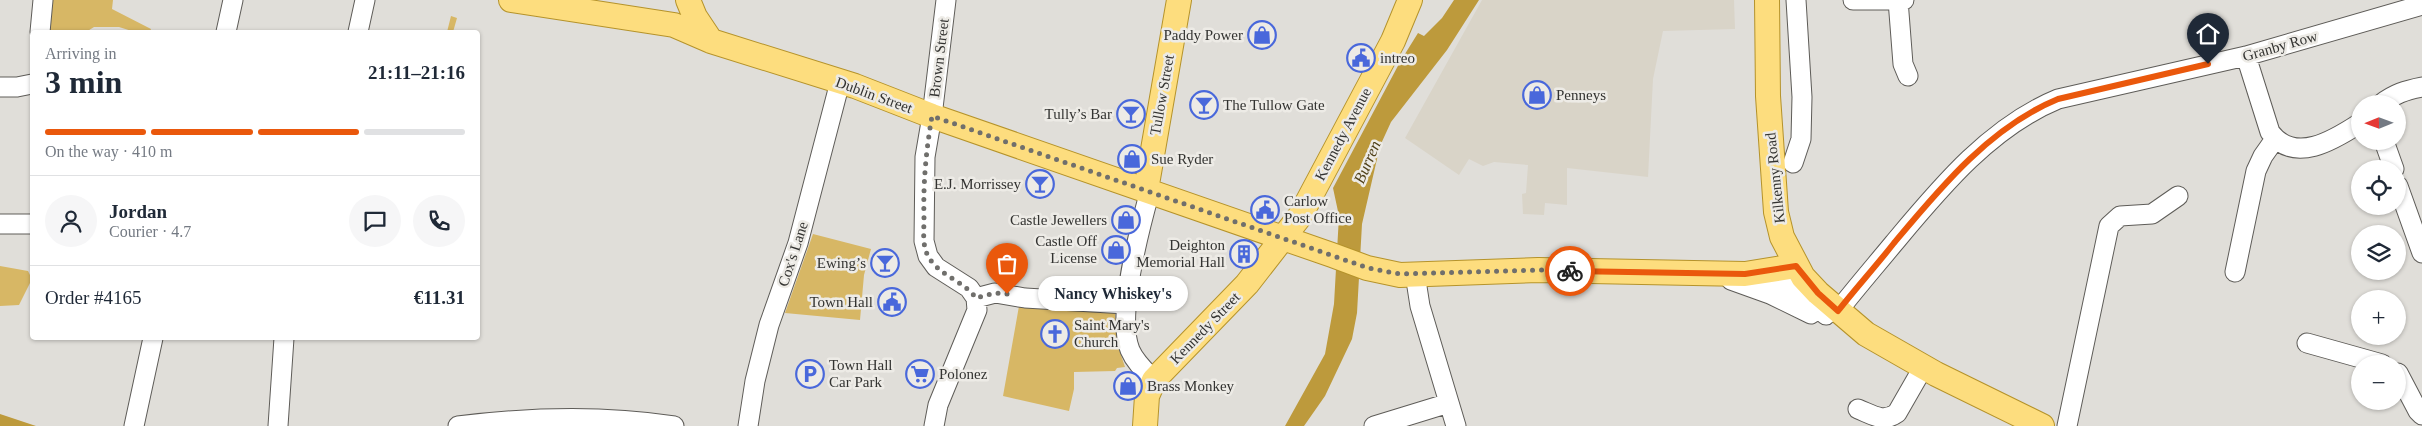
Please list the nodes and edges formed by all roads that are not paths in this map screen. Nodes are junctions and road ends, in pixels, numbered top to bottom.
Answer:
1 (43, 0) edge
2 (234, 0) edge
3 (365, 0) edge
4 (511, 0) edge
5 (684, 0) edge
6 (688, 0) edge
7 (946, 0) edge
8 (1179, 0) edge
9 (1410, 0) edge
10 (1767, 0) edge
11 (1796, 0) edge
12 (1853, 0) edge
13 (1898, 0) edge
14 (1904, 0) edge
15 (2422, 5) edge
16 (665, 22) junction
17 (40, 30) edge
18 (226, 30) edge
19 (358, 30) edge
20 (711, 40) junction
21 (2246, 56) junction
22 (1908, 76) dead end
23 (840, 82) junction
24 (30, 84) edge
25 (0, 87) edge
26 (2422, 87) edge
27 (2394, 95) edge
28 (932, 116) junction
29 (2351, 129) edge
30 (2275, 139) junction
31 (1793, 163) dead end
32 (1148, 190) junction
33 (2178, 196) dead end
34 (2406, 202) edge
35 (2415, 220) edge
36 (0, 224) edge
37 (30, 224) edge
38 (1283, 238) junction
39 (2422, 253) edge
40 (1796, 266) junction
41 (2236, 272) dead end
42 (1416, 274) junction
43 (1726, 274) junction
44 (1754, 274) junction
45 (976, 298) junction
46 (1126, 304) junction
47 (1810, 314) dead end
48 (1840, 320) junction
49 (153, 340) edge
50 (284, 340) edge
51 (2307, 343) dead end
52 (2351, 355) edge
53 (1924, 366) junction
54 (1154, 380) junction
55 (2406, 388) edge
56 (1449, 403) junction
57 (1858, 409) dead end
58 (2422, 415) edge
59 (2037, 425) edge
60 (134, 426) edge
61 (278, 426) edge
62 (458, 426) edge
63 (674, 426) edge
64 (748, 426) edge
65 (934, 426) edge
66 (1144, 426) edge
67 (1374, 426) edge
68 (1456, 426) edge
69 (2067, 426) edge

1 - 17 street
2 - 18 street
3 - 19 street
4 - 16 main road, Dublin Street
5 - 16 main road
6 - 20 main road
7 - 28 street, Brown Street
8 - 32 main road, Tullow Street
9 - 38 main road, Kennedy Avenue
10 - 40 main road, Kilkenny Road
11 - 31 street
12 - 13 street
13 - 14 street
13 - 22 street
15 - 21 street, Granby Row
16 - 20 main road, Dublin Street
20 - 23 main road, Dublin Street
21 - 30 street
21 - 48 street, Granby Row
23 - 28 main road, Dublin Street
23 - 64 street, Cox's Lane
24 - 25 street
26 - 27 street
28 - 32 main road, Dublin Street
28 - 45 street, Brown Street
29 - 30 street
30 - 41 street
32 - 38 main road, Dublin Street
32 - 46 street
33 - 69 street
34 - 35 street
35 - 39 street
36 - 37 street
38 - 42 main road, Dublin Street
38 - 54 main road, Kennedy Street
40 - 44 main road, Dublin Street
40 - 48 main road, Kilkenny Road
42 - 43 main road, Dublin Street
42 - 56 street
43 - 44 main road, Dublin Street
43 - 47 street
44 - 48 street
45 - 46 street
45 - 65 street
46 - 54 street
48 - 53 main road, Kilkenny Road
49 - 60 street
50 - 61 street
51 - 52 street
53 - 57 street
53 - 59 main road, Kilkenny Road
54 - 66 main road, Kennedy Street
55 - 58 street
56 - 67 street
56 - 68 street
62 - 63 street

